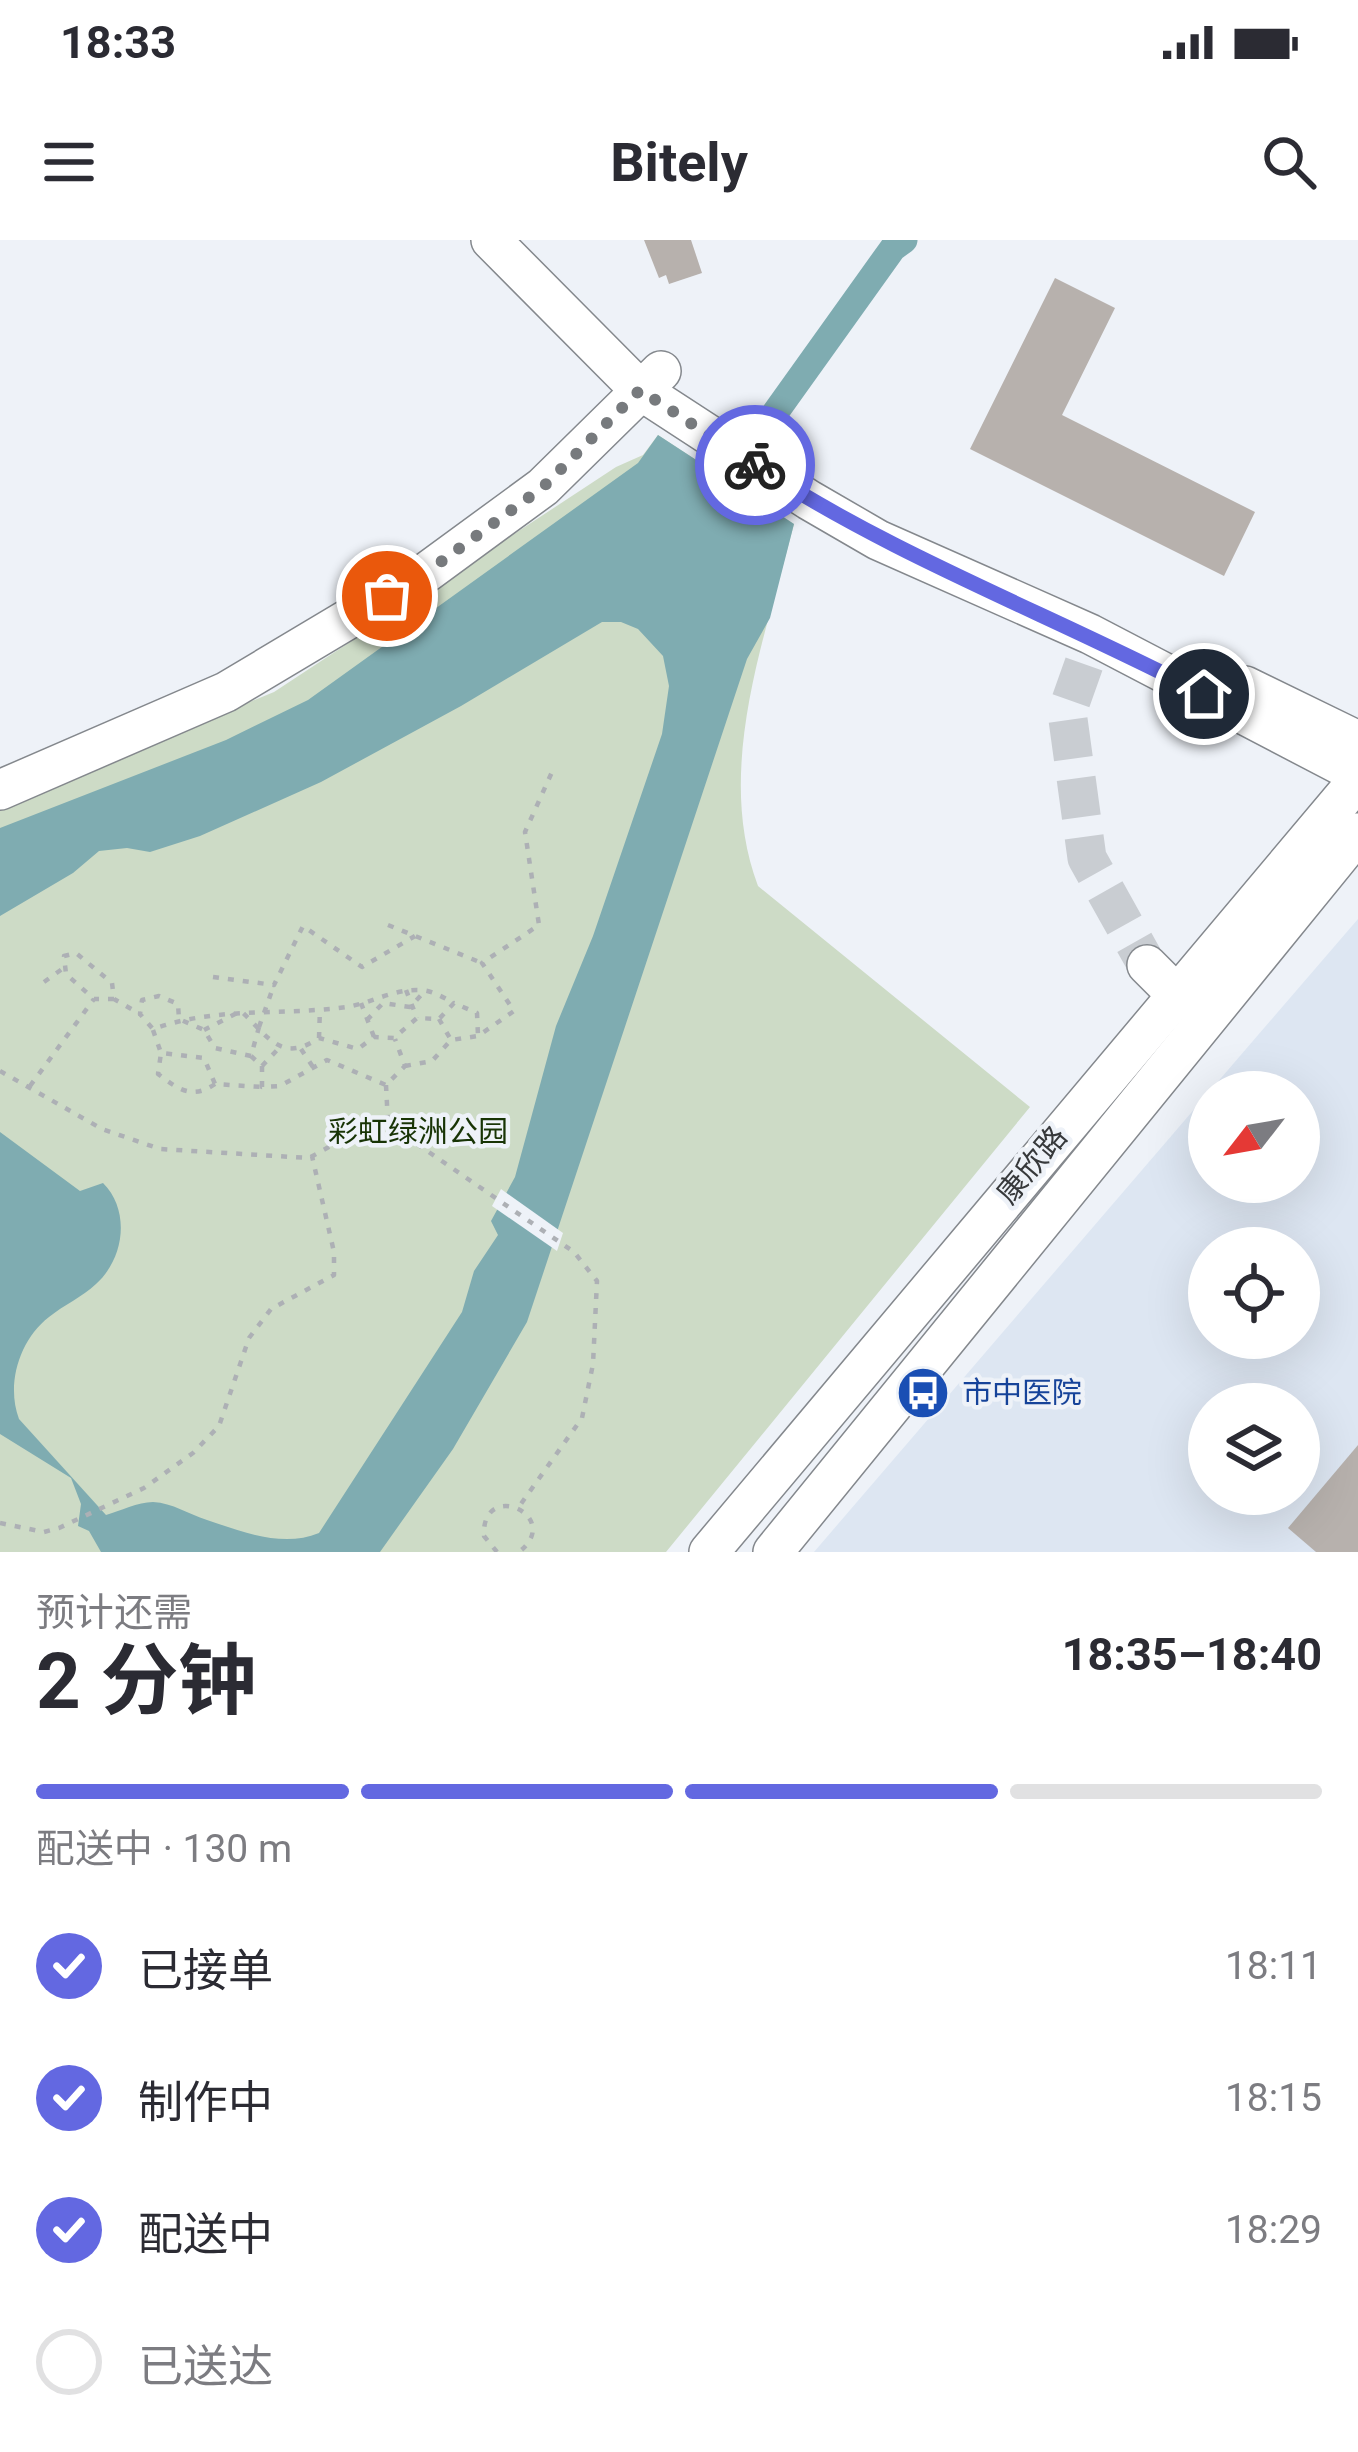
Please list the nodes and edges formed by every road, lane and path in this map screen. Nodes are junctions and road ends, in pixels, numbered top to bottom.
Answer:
1 (491, 240) edge
2 (665, 391) junction
3 (1089, 637) junction
4 (1358, 741) edge
5 (553, 772) dead end
6 (1358, 777) edge
7 (0, 790) edge
8 (1358, 833) edge
9 (388, 926) dead end
10 (415, 937) junction
11 (482, 964) junction
12 (1147, 965) tunnel mouth
13 (65, 967) junction
14 (213, 977) dead end
15 (44, 982) dead end
16 (274, 986) junction
17 (426, 989) junction
18 (406, 990) junction
19 (1176, 994) junction
20 (114, 998) junction
21 (94, 1000) junction
22 (361, 1003) junction
23 (454, 1003) junction
24 (410, 1006) junction
25 (320, 1008) junction
26 (266, 1009) junction
27 (241, 1011) junction
28 (140, 1014) junction
29 (417, 1018) junction
30 (179, 1019) junction
31 (439, 1019) junction
32 (367, 1020) junction
33 (259, 1027) junction
34 (153, 1029) junction
35 (204, 1030) junction
36 (478, 1036) junction
37 (374, 1037) junction
38 (319, 1038) junction
39 (394, 1038) junction
40 (451, 1040) junction
41 (214, 1048) junction
42 (280, 1048) junction
43 (301, 1049) junction
44 (161, 1053) junction
45 (251, 1056) junction
46 (204, 1058) junction
47 (262, 1066) junction
48 (405, 1066) junction
49 (313, 1067) junction
50 (0, 1071) edge
51 (215, 1084) junction
52 (386, 1085) junction
53 (30, 1086) junction
54 (262, 1087) junction
55 (388, 1124) junction
56 (312, 1156) junction
57 (518, 1508) junction
58 (0, 1523) edge
59 (488, 1544) junction
60 (527, 1546) junction
61 (479, 1552) edge
62 (497, 1552) edge
63 (519, 1552) edge
64 (534, 1552) edge
65 (709, 1552) edge
66 (773, 1552) edge

1 - 2 street
2 - 3 street
2 - 7 street
3 - 4 street
3 - 6 street
5 - 11 path
6 - 19 street, 康欣路
8 - 66 street, 康欣路
9 - 10 path
10 - 11 path
10 - 16 path
11 - 36 path
12 - 19 street
13 - 15 path
13 - 20 path
13 - 21 path
14 - 16 path
16 - 26 path, bridge
17 - 18 path
17 - 23 path
17 - 24 path
18 - 22 path
18 - 24 path
19 - 65 street, 康欣路
20 - 21 path
20 - 28 path
21 - 53 path
22 - 25 path
22 - 32 path
23 - 31 path
23 - 36 path
24 - 29 path
24 - 32 path
25 - 26 path
25 - 38 path
26 - 27 path
26 - 33 path, bridge
27 - 30 path
27 - 33 path
27 - 35 path
28 - 30 path
28 - 34 path
29 - 31 path
29 - 39 path
30 - 34 path
30 - 35 path
31 - 40 path
32 - 37 path
33 - 42 path
33 - 45 path
34 - 44 path
35 - 41 path
36 - 40 path
37 - 38 path
37 - 39 path
38 - 43 path
39 - 48 path
40 - 48 path
41 - 45 path
41 - 46 path
42 - 43 path
42 - 47 path
43 - 49 path
44 - 46 path
44 - 51 path
45 - 47 path
46 - 51 path
47 - 54 path
48 - 52 path
49 - 52 path
49 - 54 path
50 - 53 path
51 - 54 path
52 - 55 path
53 - 56 path
55 - 56 path
55 - 57 path
56 - 58 path
57 - 59 path
57 - 60 path
59 - 61 path
59 - 62 path
60 - 63 path
60 - 64 path

